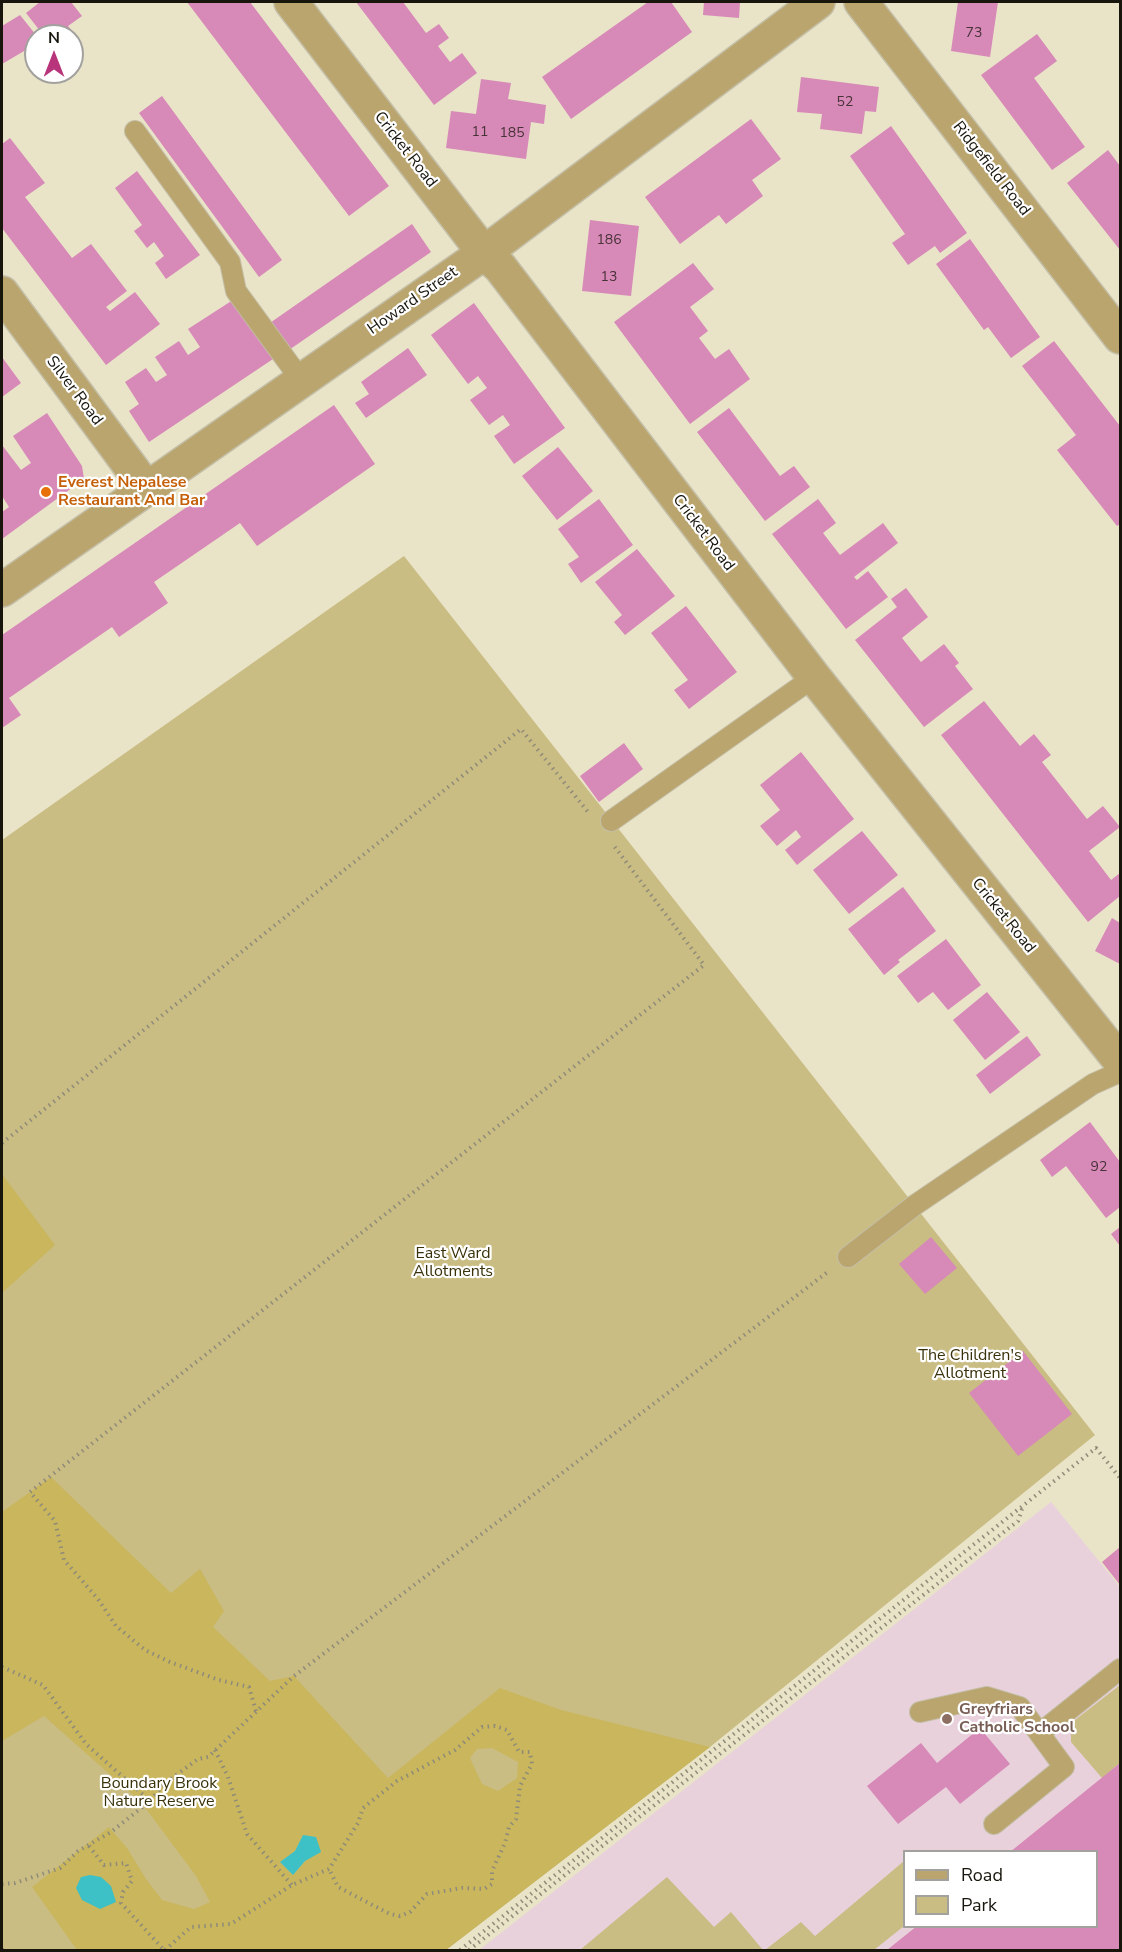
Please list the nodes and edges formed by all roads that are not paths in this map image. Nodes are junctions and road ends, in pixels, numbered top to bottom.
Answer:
1 (291, 2) edge
2 (818, 2) edge
3 (861, 2) edge
4 (135, 131) dead end
5 (484, 252) junction
6 (2, 293) edge
7 (1120, 337) edge
8 (301, 380) junction
9 (147, 489) junction
10 (2, 590) edge
11 (814, 677) junction
12 (606, 825) road end
13 (1120, 1061) edge
14 (1120, 1072) edge
15 (848, 1257) road end
16 (1120, 1669) edge
17 (920, 1712) dead end
18 (1040, 1733) junction
19 (994, 1824) dead end

1 - 5 street, Cricket Road
2 - 5 street, Howard Street
3 - 7 street, Ridgefield Road
4 - 8 lane
5 - 8 street, Howard Street
5 - 11 street, Cricket Road
6 - 9 street, Silver Road
8 - 9 street, Howard Street
9 - 10 street, Howard Street
11 - 12 lane
11 - 13 street, Cricket Road
14 - 15 lane
16 - 18 lane
17 - 18 lane
18 - 19 lane

